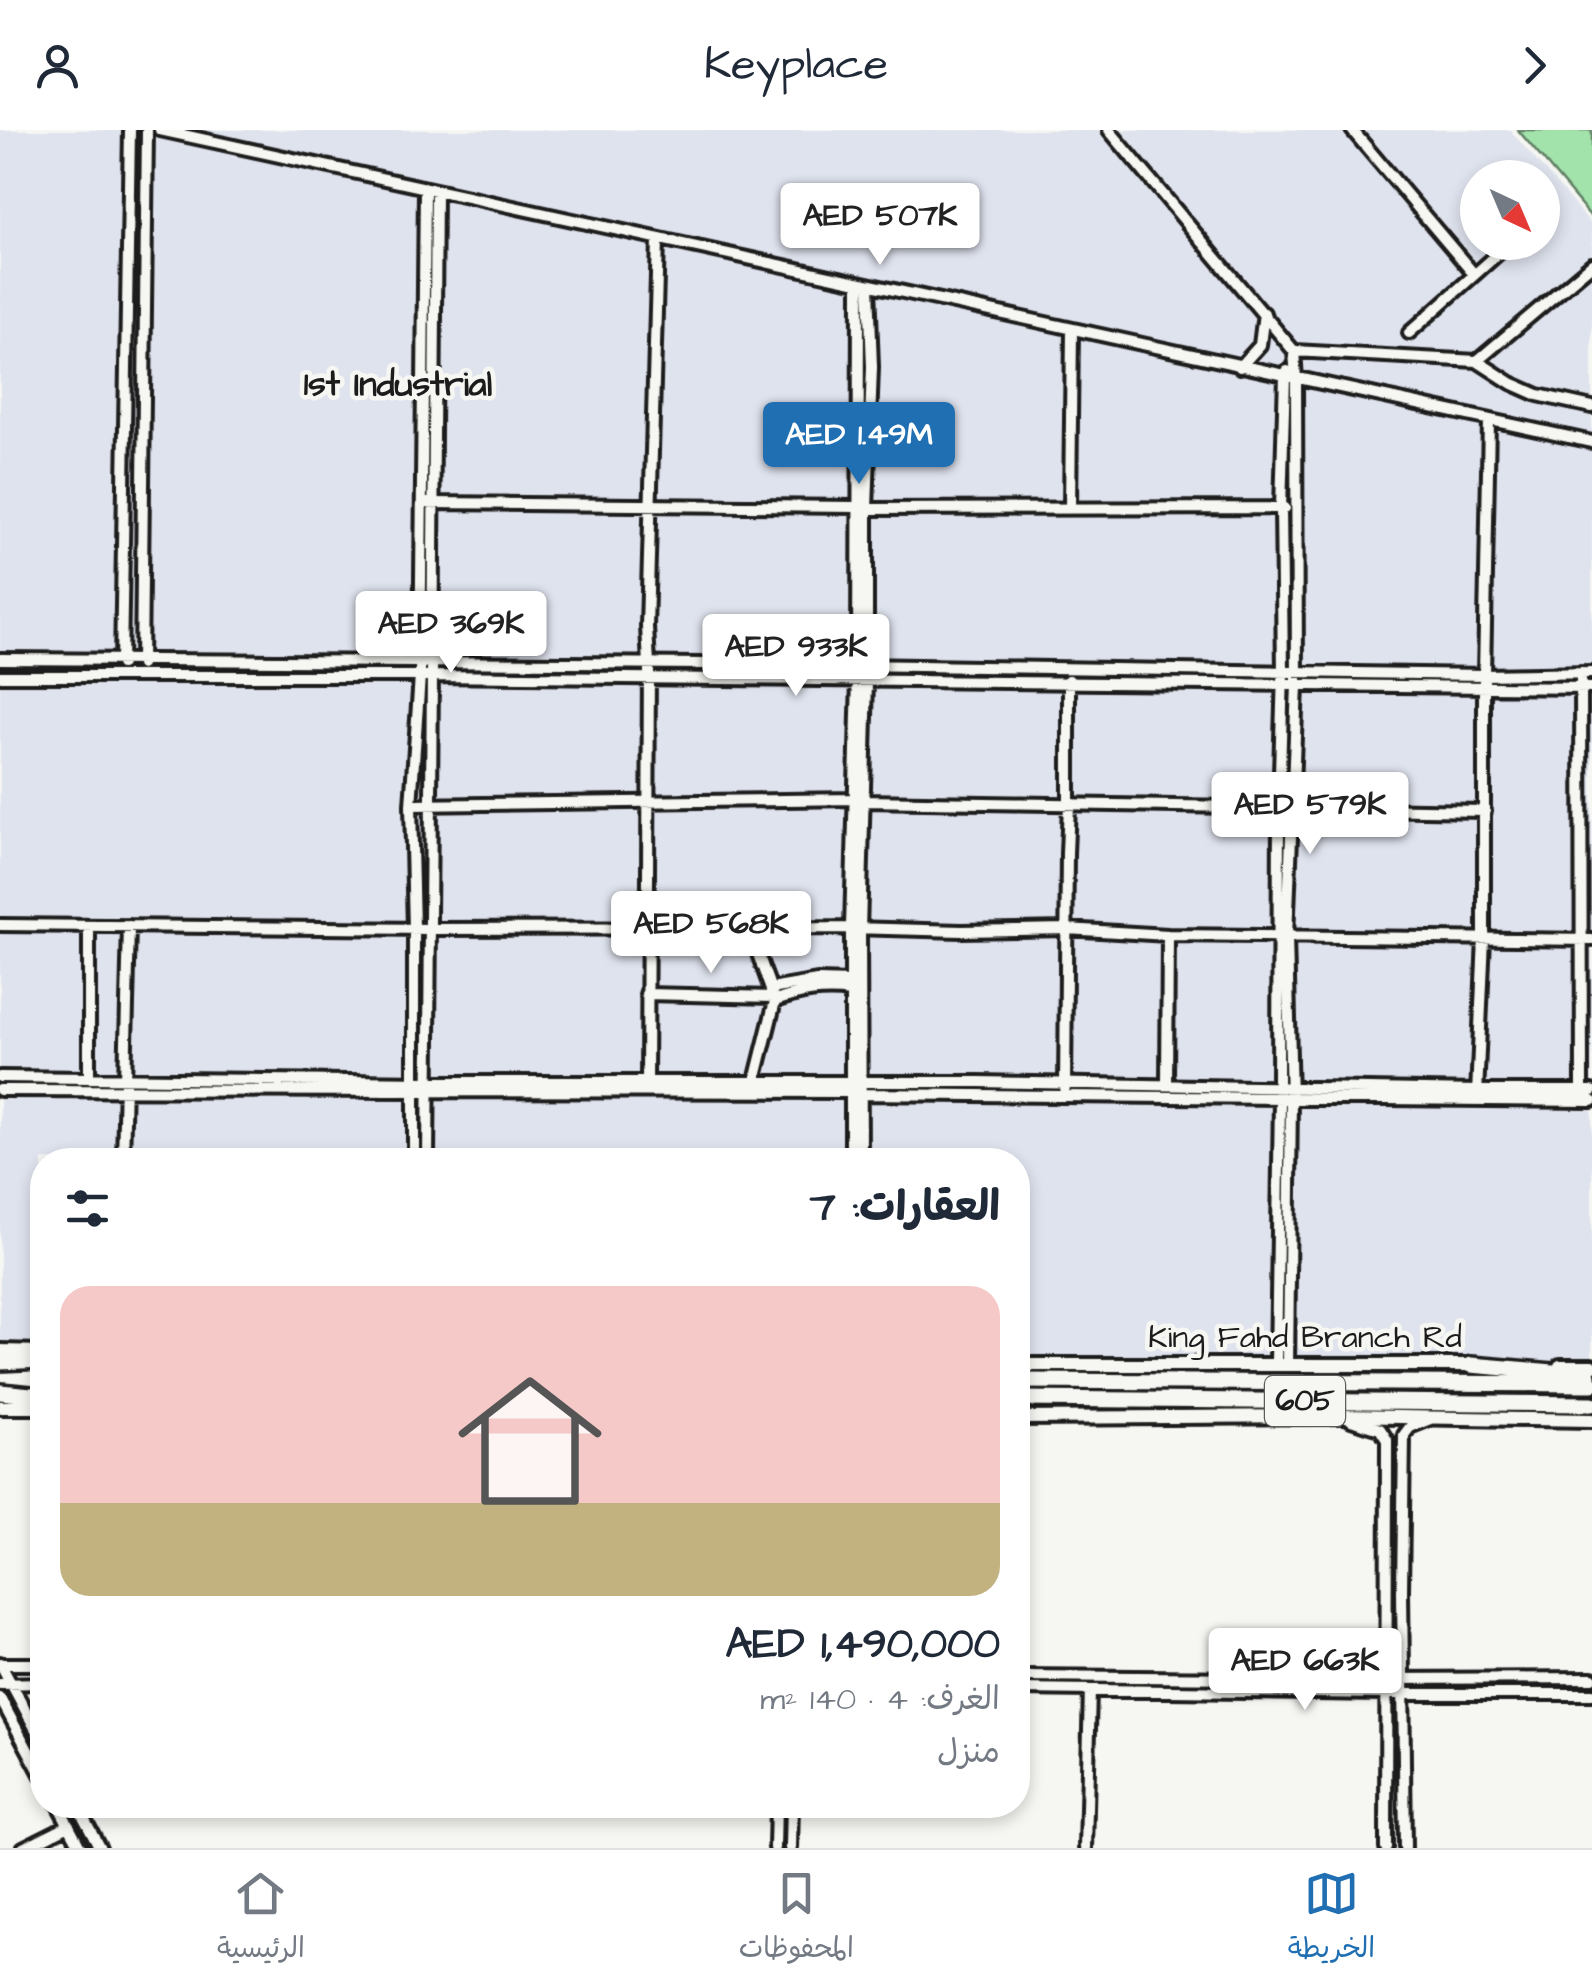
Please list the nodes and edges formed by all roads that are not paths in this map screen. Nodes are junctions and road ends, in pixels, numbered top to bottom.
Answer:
1 (130, 130) edge
2 (147, 130) edge
3 (1109, 130) edge
4 (1352, 130) edge
5 (168, 131) edge
6 (430, 190) junction
7 (128, 218) junction
8 (146, 219) junction
9 (658, 240) junction
10 (1489, 260) edge
11 (1592, 264) edge
12 (1473, 273) junction
13 (864, 285) junction
14 (1264, 313) junction
15 (1072, 330) junction
16 (1409, 333) dead end
17 (1294, 351) junction
18 (1478, 362) junction
19 (1240, 366) junction
20 (1290, 378) junction
21 (1592, 407) edge
22 (144, 416) junction
23 (125, 419) junction
24 (1489, 421) junction
25 (1592, 442) edge
26 (427, 503) junction
27 (652, 506) junction
28 (862, 508) junction
29 (1070, 508) junction
30 (1281, 508) junction
31 (1296, 508) junction
32 (0, 659) edge
33 (121, 660) junction
34 (140, 660) junction
35 (425, 662) junction
36 (649, 664) junction
37 (861, 666) junction
38 (1070, 669) junction
39 (1290, 672) junction
40 (1587, 673) edge
41 (1484, 675) junction
42 (0, 676) edge
43 (121, 676) junction
44 (142, 676) junction
45 (425, 676) junction
46 (648, 679) junction
47 (862, 680) junction
48 (1069, 684) junction
49 (1283, 686) junction
50 (1297, 686) junction
51 (1485, 688) junction
52 (1587, 688) edge
53 (1293, 794) junction
54 (648, 800) junction
55 (859, 800) junction
56 (411, 805) junction
57 (430, 805) junction
58 (1070, 805) junction
59 (1279, 807) junction
60 (1292, 807) junction
61 (1485, 810) junction
62 (0, 926) edge
63 (89, 926) junction
64 (130, 926) junction
65 (414, 929) junction
66 (430, 929) junction
67 (749, 929) junction
68 (856, 929) junction
69 (1066, 929) junction
70 (647, 930) junction
71 (1284, 933) junction
72 (1168, 935) junction
73 (1484, 938) junction
74 (1587, 940) edge
75 (850, 987) junction
76 (646, 994) junction
77 (773, 996) junction
78 (414, 1014) junction
79 (429, 1014) junction
80 (0, 1077) edge
81 (90, 1078) junction
82 (755, 1082) junction
83 (1064, 1084) junction
84 (125, 1085) junction
85 (1166, 1085) junction
86 (414, 1087) junction
87 (428, 1087) junction
88 (646, 1087) junction
89 (855, 1088) junction
90 (0, 1090) edge
91 (1587, 1090) edge
92 (1285, 1093) junction
93 (1064, 1096) junction
94 (1477, 1096) junction
95 (1592, 1101) edge
96 (124, 1148) edge
97 (414, 1148) edge
98 (428, 1148) edge
99 (852, 1148) edge
100 (860, 1148) edge
101 (0, 1352) edge
102 (30, 1355) edge
103 (30, 1359) edge
104 (1282, 1364) junction
105 (0, 1365) edge
106 (1030, 1365) edge
107 (1471, 1365) junction
108 (1592, 1366) edge
109 (30, 1369) edge
110 (1592, 1376) edge
111 (1030, 1380) edge
112 (1592, 1384) edge
113 (30, 1389) edge
114 (0, 1390) edge
115 (30, 1394) edge
116 (1030, 1400) edge
117 (1592, 1404) edge
118 (0, 1407) edge
119 (30, 1407) edge
120 (1340, 1416) junction
121 (1030, 1418) edge
122 (1433, 1418) junction
123 (1592, 1420) edge
124 (0, 1663) edge
125 (30, 1664) edge
126 (1030, 1676) edge
127 (1404, 1678) junction
128 (1592, 1678) edge
129 (1386, 1679) junction
130 (5, 1683) edge
131 (1030, 1689) edge
132 (1090, 1690) junction
133 (1404, 1693) junction
134 (1387, 1694) junction
135 (1592, 1694) edge
136 (0, 1698) edge
137 (30, 1722) edge
138 (30, 1754) edge
139 (65, 1818) edge
140 (84, 1818) edge
141 (776, 1818) edge
142 (792, 1818) edge
143 (69, 1825) junction
144 (23, 1848) edge
145 (81, 1848) edge
146 (100, 1848) edge
147 (775, 1848) edge
148 (791, 1848) edge
149 (1086, 1848) edge
150 (1386, 1848) edge
151 (1406, 1848) edge

1 - 7 street
2 - 8 street
3 - 14 street
4 - 12 street
5 - 6 street
6 - 9 street
6 - 26 street
7 - 8 street
7 - 23 street
8 - 22 street
9 - 13 street
9 - 27 street
10 - 12 street
11 - 18 street
12 - 16 street
13 - 15 street
13 - 28 street
14 - 17 street
14 - 19 street
15 - 19 street
15 - 29 street
17 - 18 street
17 - 20 street
18 - 21 street
19 - 20 street
20 - 24 street
20 - 30 street
20 - 31 street
22 - 23 street
22 - 34 street
23 - 33 street
24 - 25 street
24 - 41 street
26 - 27 street
26 - 35 street
27 - 28 street
27 - 36 street
28 - 29 street
28 - 37 street
29 - 30 street
30 - 31 street
30 - 39 street
31 - 39 street
32 - 33 street
33 - 34 street
33 - 43 street
34 - 35 street
34 - 44 street
35 - 36 street
35 - 45 street
36 - 37 street
36 - 46 street
37 - 38 street
37 - 47 street
38 - 39 street
38 - 48 street
39 - 41 street
39 - 49 street
39 - 50 street
40 - 41 street
40 - 52 street
41 - 51 street
42 - 43 street
43 - 44 street
44 - 45 street
45 - 46 street
45 - 56 street
45 - 57 street
46 - 47 street
46 - 54 street
47 - 48 street
47 - 55 street
48 - 49 street
48 - 58 street
49 - 50 street
49 - 59 street
50 - 51 street
50 - 53 street
51 - 52 street
51 - 61 street
52 - 74 street
53 - 59 street
53 - 60 street
54 - 55 street
54 - 57 street
54 - 70 street
55 - 58 street
55 - 68 street
56 - 57 street
56 - 65 street
57 - 66 street
58 - 59 street
58 - 69 street
59 - 60 street
59 - 71 street
60 - 61 street
60 - 71 street
61 - 73 street
62 - 63 street
63 - 64 street
63 - 81 street
64 - 65 street
64 - 84 street
65 - 66 street
65 - 78 street
66 - 70 street
66 - 79 street
67 - 68 street
67 - 70 street
67 - 77 street
68 - 69 street
68 - 75 street
68 - 89 street
69 - 72 street
69 - 83 street
70 - 76 street
71 - 72 street
71 - 73 street
71 - 92 street
72 - 85 street
73 - 74 street
73 - 94 street
74 - 91 street
75 - 77 street
75 - 89 street
76 - 77 street
76 - 88 street
77 - 82 street
78 - 79 street
78 - 86 street
79 - 87 street
80 - 81 street
81 - 84 street
82 - 88 street
82 - 89 street
83 - 85 street
83 - 89 street
83 - 93 street
84 - 86 street
84 - 90 street
84 - 96 street
85 - 92 street
86 - 87 street
86 - 97 street
87 - 88 street
87 - 98 street
88 - 89 street
89 - 93 street
89 - 99 street
89 - 100 street
91 - 94 street
92 - 93 street
92 - 94 street
92 - 104 street
94 - 95 street
101 - 102 main road
103 - 105 highway
104 - 106 main road, King Fahd Branch Rd
104 - 107 main road, King Fahd Branch Rd
105 - 109 highway
107 - 108 main road, King Fahd Branch Rd
107 - 110 highway
111 - 112 highway, 605
113 - 114 highway
114 - 115 highway
116 - 117 highway, 605
118 - 119 main road
120 - 121 main road
120 - 122 main road
120 - 129 street
122 - 123 main road
122 - 127 street
124 - 125 street
124 - 130 street
126 - 129 street
127 - 128 street
127 - 129 street
127 - 133 street
129 - 134 street
130 - 137 street
131 - 132 street
132 - 134 street
132 - 149 street
133 - 134 street
133 - 135 street
133 - 151 street
134 - 150 street
136 - 138 street
139 - 143 street
140 - 146 street
141 - 147 street
142 - 148 street
143 - 144 street
143 - 145 street

